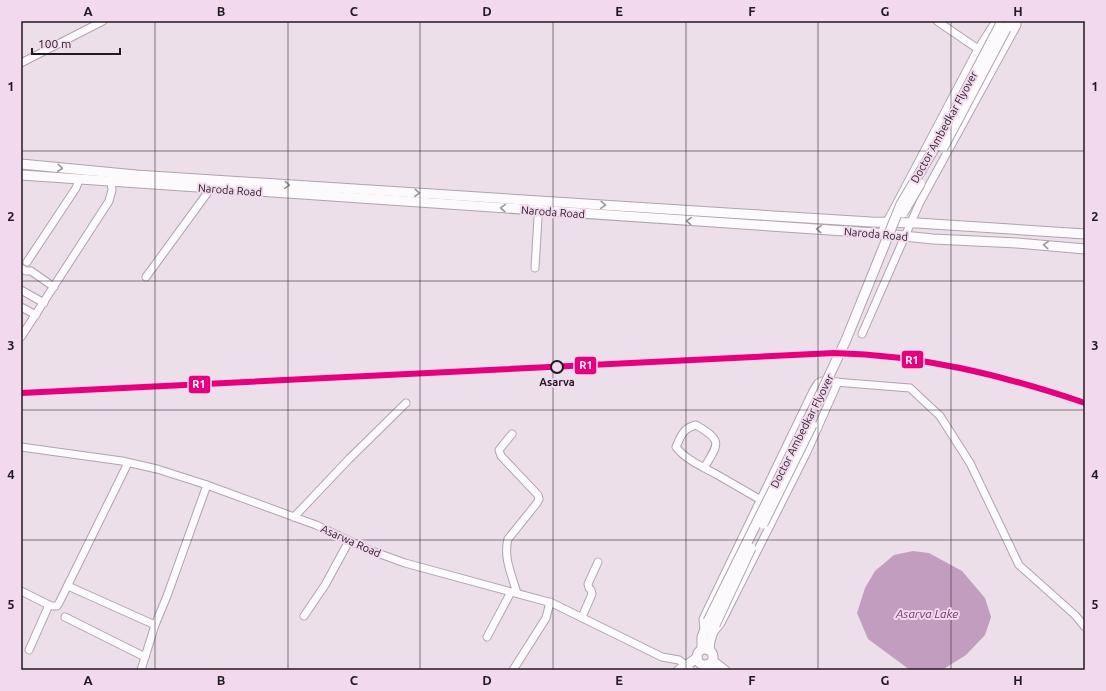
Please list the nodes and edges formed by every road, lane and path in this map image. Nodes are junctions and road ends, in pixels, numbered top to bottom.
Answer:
1 (103, 21) edge
2 (937, 21) edge
3 (1017, 21) edge
4 (1003, 23) edge
5 (978, 49) junction
6 (21, 63) edge
7 (21, 164) edge
8 (107, 172) junction
9 (21, 175) edge
10 (79, 180) junction
11 (109, 182) junction
12 (211, 188) junction
13 (539, 201) junction
14 (539, 211) junction
15 (887, 222) junction
16 (910, 223) junction
17 (881, 233) junction
18 (1085, 234) edge
19 (905, 236) junction
20 (1085, 249) edge
21 (27, 262) dead end
22 (21, 268) edge
23 (535, 268) dead end
24 (146, 277) dead end
25 (54, 287) junction
26 (21, 290) edge
27 (44, 303) junction
28 (21, 307) edge
29 (36, 315) junction
30 (24, 325) edge
31 (862, 334) dead end
32 (21, 337) edge
33 (838, 382) junction
34 (406, 403) dead end
35 (512, 434) dead end
36 (21, 447) edge
37 (128, 463) junction
38 (704, 468) junction
39 (207, 485) junction
40 (760, 500) junction
41 (294, 517) junction
42 (349, 541) junction
43 (598, 562) dead end
44 (68, 586) junction
45 (21, 591) edge
46 (514, 592) junction
47 (550, 602) junction
48 (49, 605) junction
49 (304, 616) dead end
50 (65, 617) dead end
51 (582, 617) junction
52 (155, 625) junction
53 (1085, 626) edge
54 (710, 627) junction
55 (488, 637) dead end
56 (705, 649) junction
57 (29, 650) dead end
58 (145, 656) junction
59 (707, 663) edge
60 (685, 668) edge
61 (141, 670) edge
62 (513, 670) edge
63 (726, 670) edge

1 - 6 street
2 - 5 street
3 - 16 street
4 - 5 street
4 - 54 main road, Doctor Ambedkar Flyover, bridge
5 - 15 street
7 -> 8 main road, Naroda Road
8 - 11 main road
8 -> 13 main road, Naroda Road
9 - 10 main road, Naroda Road
10 - 11 main road, Naroda Road
10 - 21 street
11 - 12 main road, Naroda Road
11 - 25 street
14 -> 12 main road, Naroda Road
12 - 24 street
13 - 14 street
13 -> 15 main road, Naroda Road
17 -> 14 main road, Naroda Road
14 - 23 street
15 - 16 main road, Naroda Road
15 - 17 street
16 - 18 main road, Naroda Road
16 - 19 street
17 - 19 main road, Naroda Road
20 -> 19 main road, Naroda Road
19 - 31 street
22 - 25 street
25 - 27 street
26 - 27 street
27 - 29 street
28 - 29 street
29 - 30 street
30 - 32 street
33 - 40 street
33 - 53 street
33 - 54 street
34 - 41 street
35 - 46 street
36 - 37 street, Asarwa Road
37 - 39 street, Asarwa Road
37 - 44 street
38 - 38 street
38 - 40 street
39 - 41 street, Asarwa Road
39 - 52 street
40 - 54 street
41 - 42 street, Asarwa Road
42 - 46 street, Asarwa Road
42 - 49 street
43 - 51 street
44 - 48 street
44 - 52 street
45 - 48 street
46 - 47 street, Asarwa Road
46 - 55 street
47 - 51 street, Asarwa Road
47 - 62 street
48 - 57 street
50 - 58 street
51 - 60 street, Asarwa Road
52 - 58 street
54 - 56 main road, Doctor Ambedkar Flyover
56 - 59 main road
56 - 59 main road
58 - 61 street
59 - 60 main road
59 - 63 street

